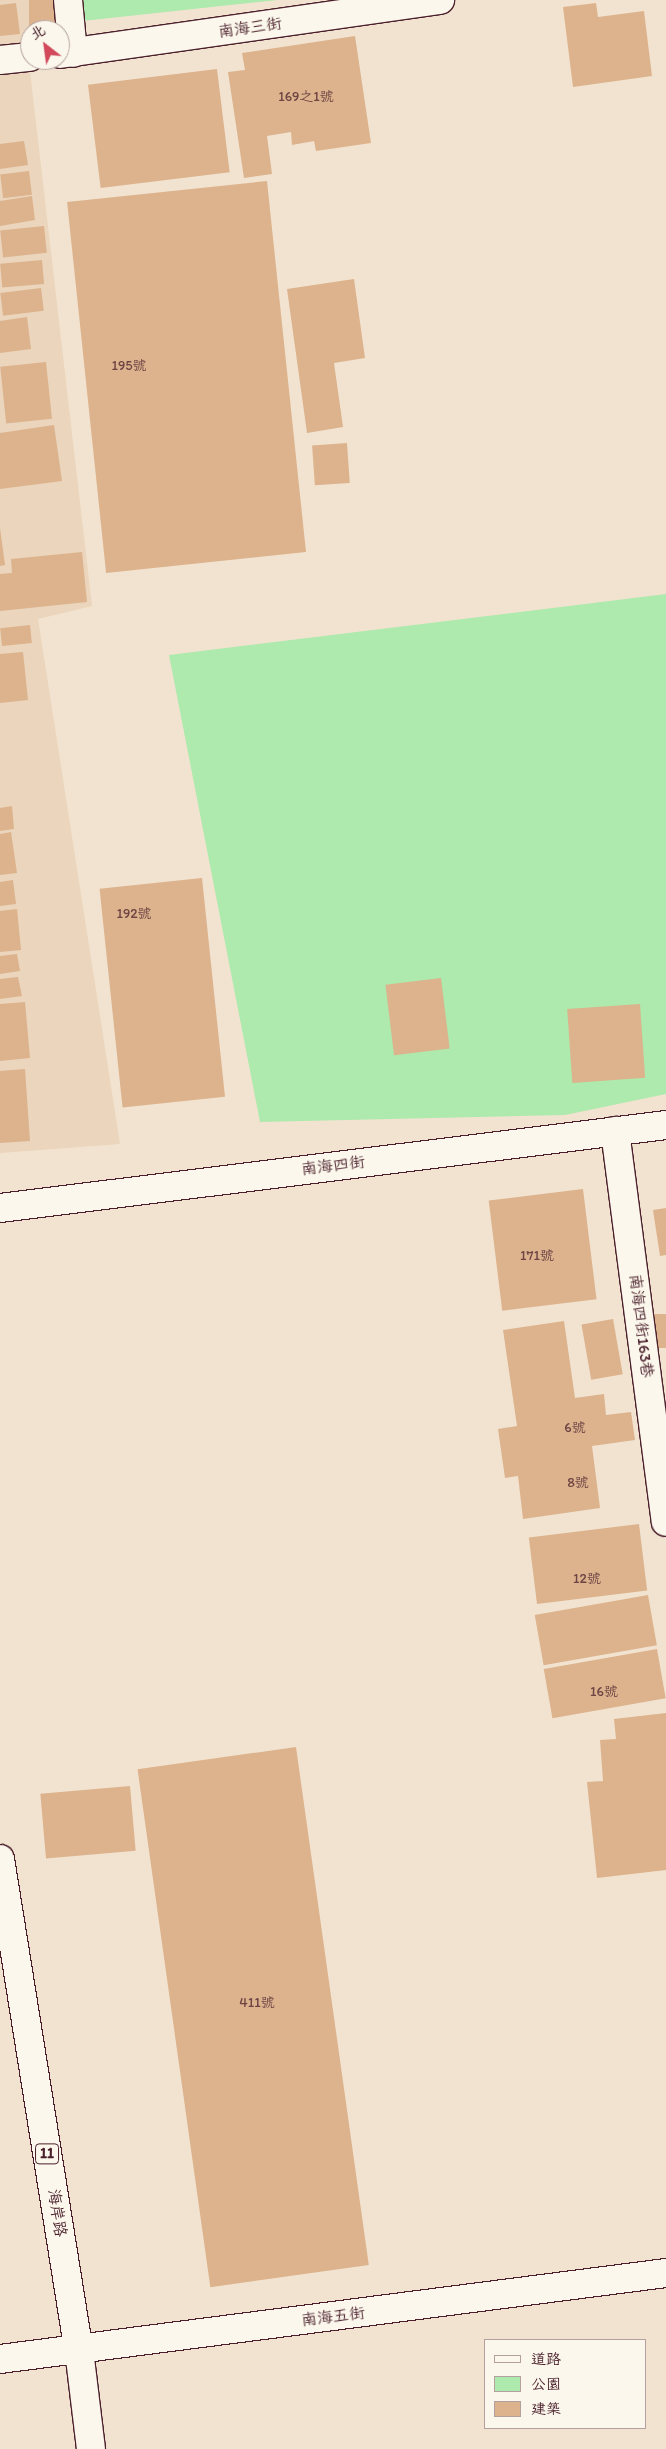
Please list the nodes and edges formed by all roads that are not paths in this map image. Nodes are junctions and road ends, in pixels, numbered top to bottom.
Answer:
1 (68, 0) edge
2 (440, 0) edge
3 (68, 20) edge
4 (70, 54) edge
5 (20, 58) edge
6 (0, 60) edge
7 (666, 1125) edge
8 (615, 1131) junction
9 (0, 1208) edge
10 (666, 1522) edge
11 (0, 1859) edge
12 (666, 2273) edge
13 (79, 2350) junction
14 (0, 2359) edge
15 (91, 2449) edge

1 - 3 street
2 - 4 street, 南海三街
5 - 6 street
7 - 8 street, 南海四街
8 - 9 street, 南海四街
8 - 10 street, 南海四街163巷
11 - 13 street, 海岸路 / 11
12 - 13 street, 南海五街
13 - 14 street, 南海五街
13 - 15 street, 海岸路 / 11

